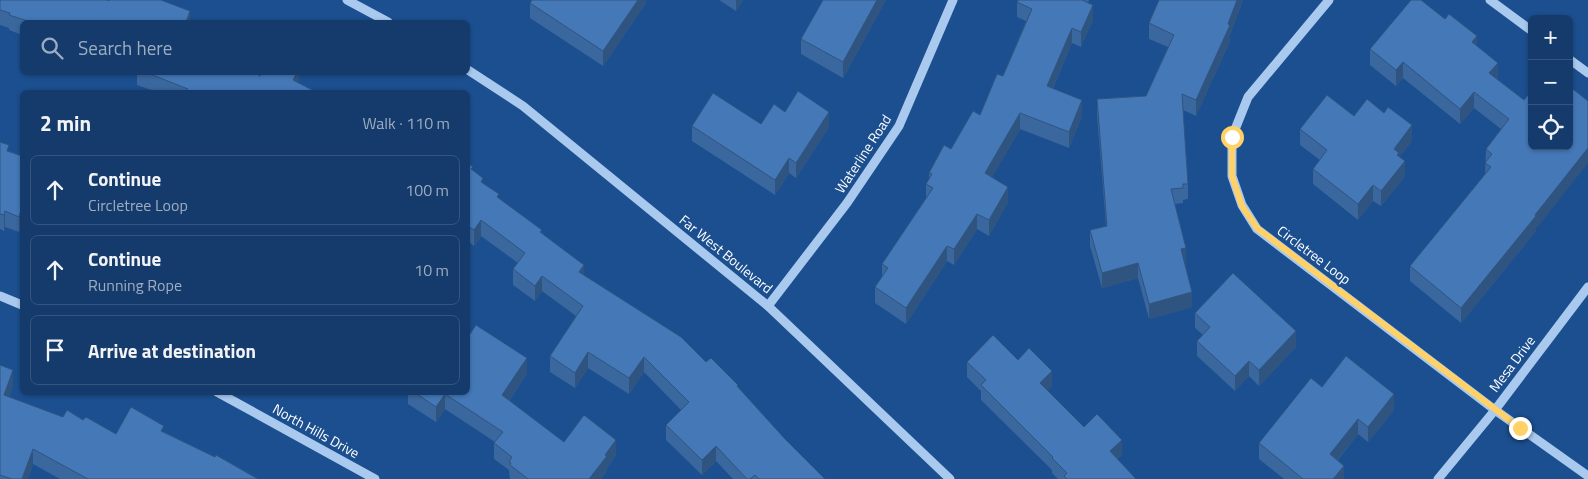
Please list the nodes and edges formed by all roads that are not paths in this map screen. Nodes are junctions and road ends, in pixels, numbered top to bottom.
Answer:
1 (347, 0) edge
2 (953, 0) edge
3 (1329, 0) edge
4 (1490, 0) edge
5 (384, 20) edge
6 (1528, 28) edge
7 (1570, 60) edge
8 (470, 71) edge
9 (1588, 73) edge
10 (1588, 287) edge
11 (0, 296) edge
12 (20, 304) edge
13 (768, 306) junction
14 (222, 395) edge
15 (1495, 410) junction
16 (1588, 476) edge
17 (375, 479) edge
18 (950, 479) edge
19 (1438, 479) edge

1 - 5 street
2 - 13 street, Waterline Road
3 - 15 street, Circletree Loop
4 - 6 street
7 - 9 street
8 - 13 street, Far West Boulevard
10 - 15 street, Mesa Drive
11 - 12 street
13 - 18 street, Far West Boulevard
14 - 17 street, North Hills Drive
15 - 16 street, Circletree Loop
15 - 19 street, Mesa Drive

